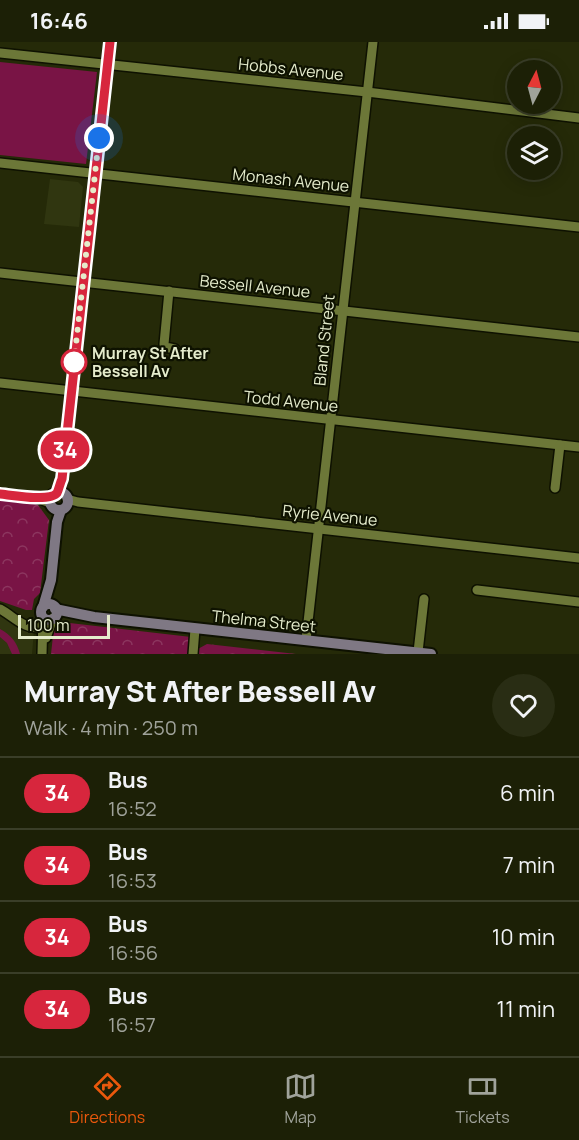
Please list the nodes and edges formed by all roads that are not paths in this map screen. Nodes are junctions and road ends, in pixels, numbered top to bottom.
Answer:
1 (110, 42) edge
2 (373, 42) edge
3 (0, 53) edge
4 (107, 64) junction
5 (367, 92) junction
6 (579, 118) edge
7 (0, 163) edge
8 (95, 173) junction
9 (354, 203) junction
10 (579, 227) edge
11 (0, 273) edge
12 (83, 282) junction
13 (169, 291) junction
14 (342, 311) junction
15 (579, 337) edge
16 (175, 349) dead end
17 (0, 383) edge
18 (71, 391) junction
19 (331, 420) junction
20 (560, 445) junction
21 (579, 447) edge
22 (555, 488) dead end
23 (0, 494) edge
24 (61, 501) junction
25 (319, 529) junction
26 (579, 558) edge
27 (477, 590) dead end
28 (424, 599) dead end
29 (579, 602) edge
30 (0, 609) edge
31 (49, 615) junction
32 (195, 629) junction
33 (306, 640) junction
34 (42, 652) edge
35 (418, 652) junction
36 (193, 654) edge
37 (431, 654) edge

1 - 4 main road
2 - 5 street, Bland Street
3 - 4 street, Hobbs Avenue
4 - 5 street, Hobbs Avenue
4 - 8 main road
5 - 6 street, Hobbs Avenue
5 - 9 street, Bland Street
7 - 8 street, Monash Avenue
8 - 9 street, Monash Avenue
8 - 12 main road
9 - 10 street, Monash Avenue
9 - 14 street, Bland Street
11 - 12 street, Bessell Avenue
12 - 13 street, Bessell Avenue
12 - 18 main road
13 - 14 street, Bessell Avenue
13 - 16 street
14 - 15 street, Bessell Avenue
14 - 19 street, Bland Street
17 - 18 street, Todd Avenue
18 - 19 street, Todd Avenue
18 - 24 main road
19 - 20 street, Todd Avenue
19 - 25 street, Bland Street
20 - 21 street, Todd Avenue
20 - 22 street
23 - 24 street, Ryrie Avenue
24 - 25 street, Ryrie Avenue
24 - 31 main road
25 - 26 street, Ryrie Avenue
25 - 33 street, Bland Street
27 - 29 street
28 - 35 street
30 - 31 street, Thelma Street
31 - 32 main road, Thelma Street
31 - 34 street
32 - 33 main road, Thelma Street
32 - 36 street
33 - 35 main road, Thelma Street
35 - 37 main road, Thelma Street

